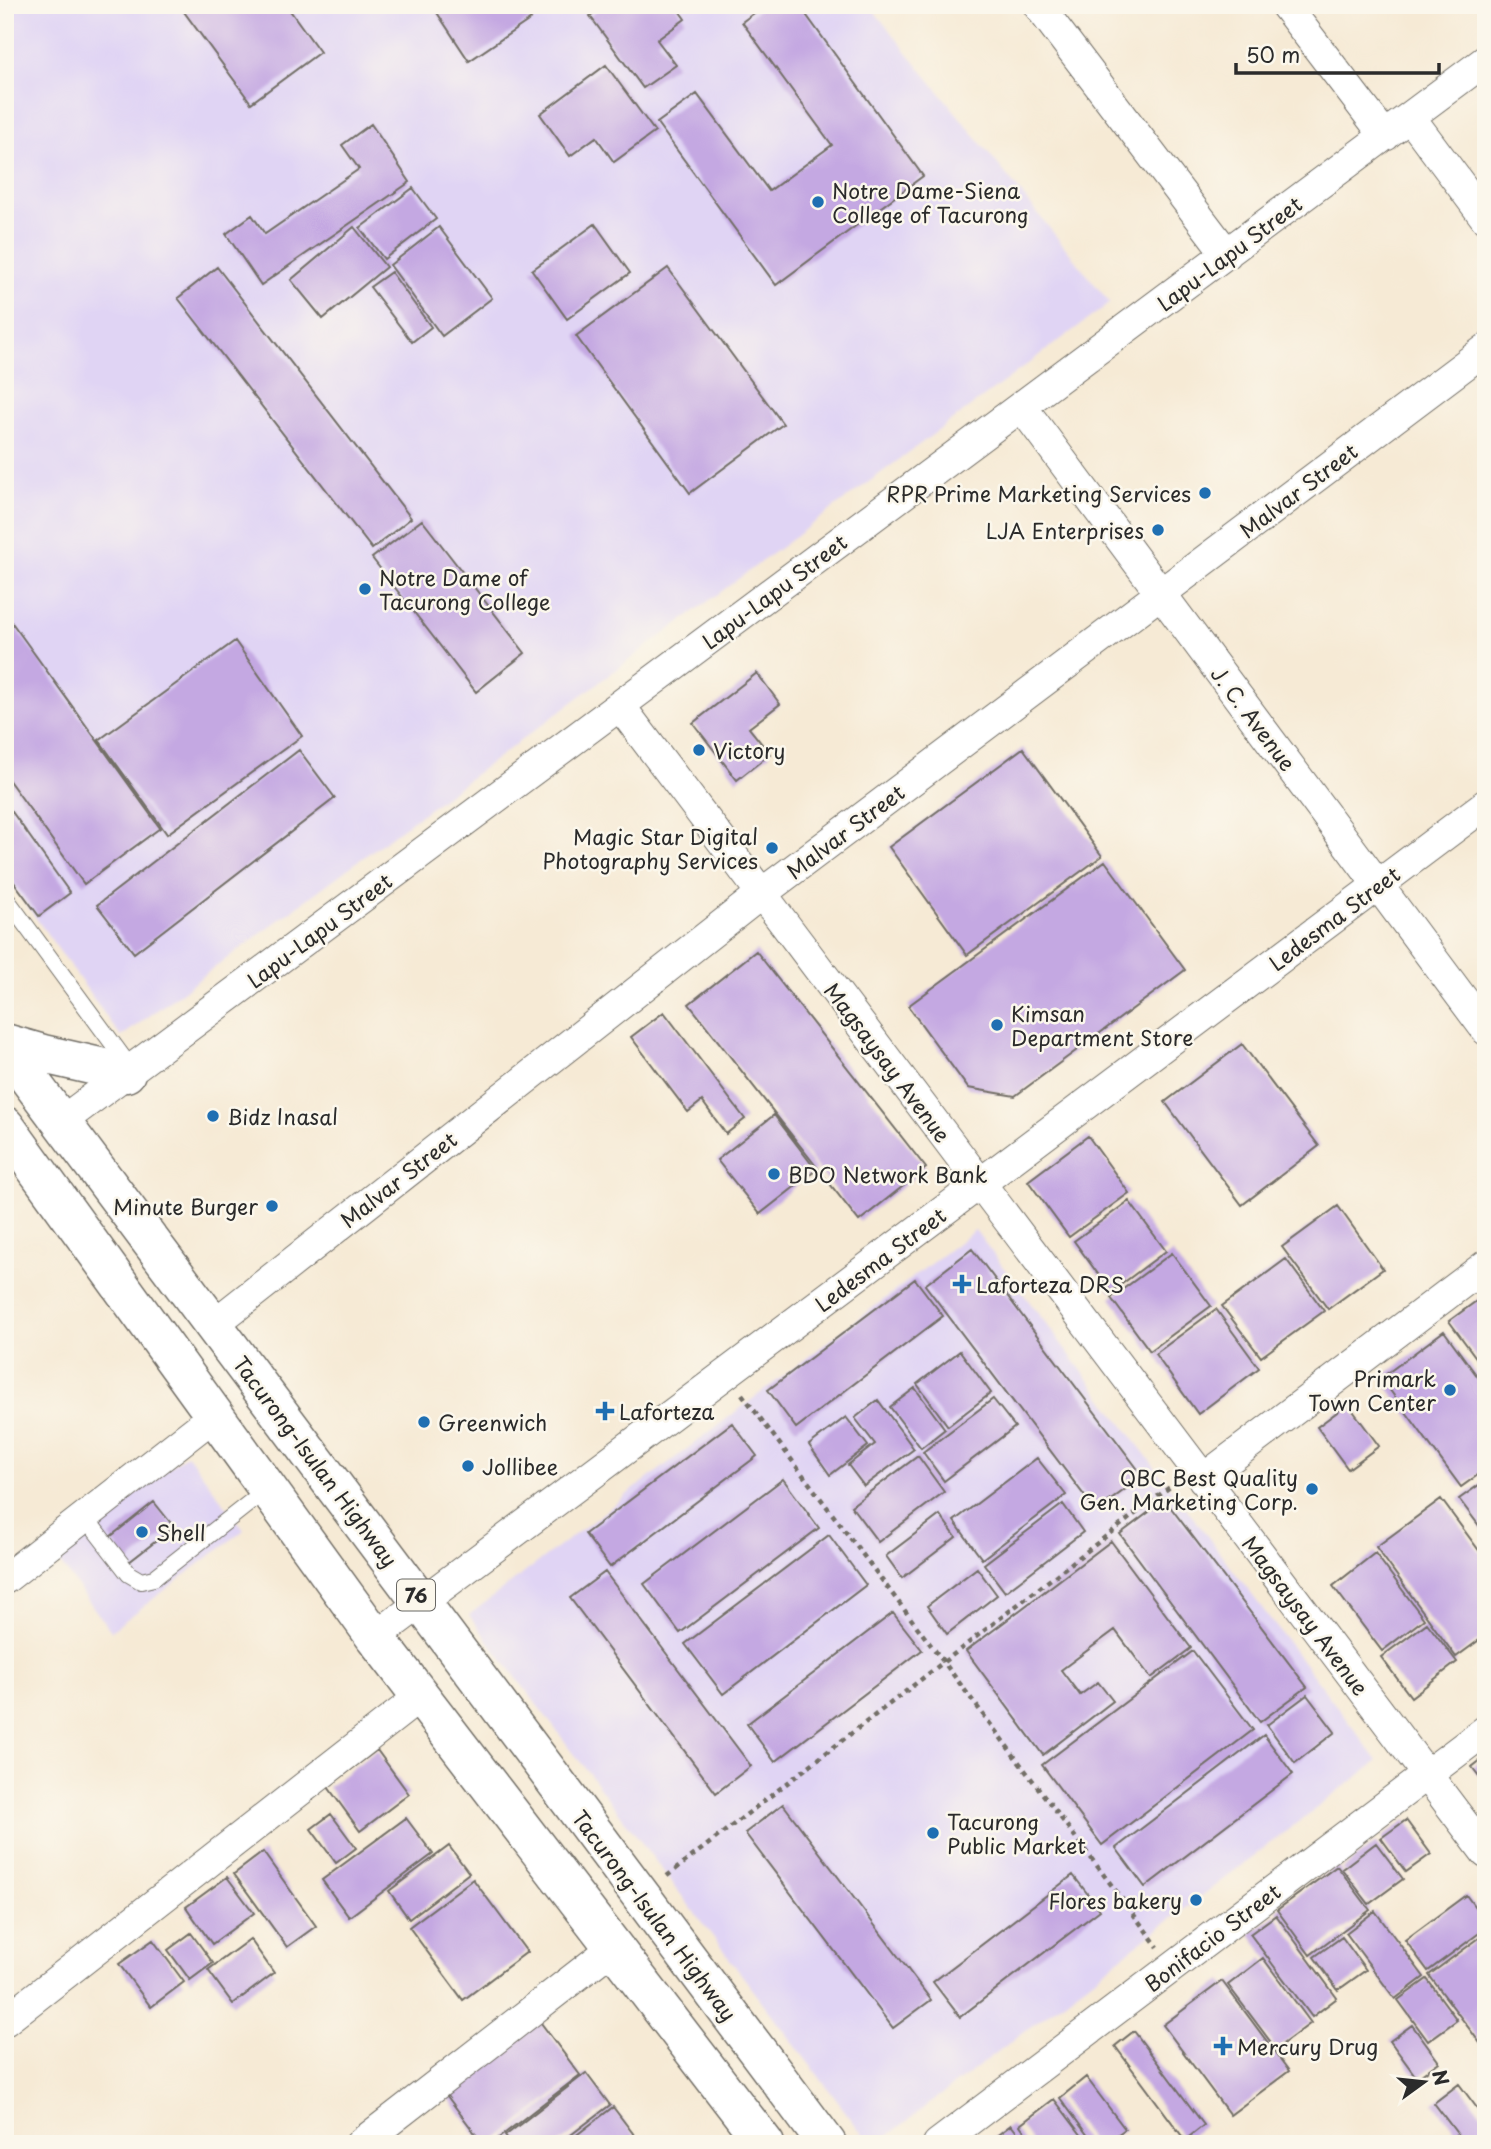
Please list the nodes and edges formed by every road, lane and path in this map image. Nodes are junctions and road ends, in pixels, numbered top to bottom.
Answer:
1 (1038, 5) edge
2 (1285, 5) edge
3 (1486, 61) edge
4 (1410, 117) junction
5 (1385, 136) junction
6 (1486, 219) edge
7 (1227, 254) junction
8 (1486, 349) edge
9 (1022, 407) junction
10 (1161, 594) junction
11 (620, 706) junction
12 (1486, 804) edge
13 (1378, 885) junction
14 (761, 894) junction
15 (5, 897) edge
16 (1486, 1030) edge
17 (5, 1045) edge
18 (129, 1071) junction
19 (62, 1121) junction
20 (5, 1126) edge
21 (980, 1184) junction
22 (1486, 1265) edge
23 (214, 1324) junction
24 (727, 1374) junction
25 (215, 1415) junction
26 (1199, 1473) junction
27 (267, 1489) junction
28 (85, 1517) junction
29 (5, 1579) edge
30 (422, 1602) junction
31 (375, 1637) junction
32 (944, 1662) junction
33 (421, 1696) junction
34 (1486, 1730) edge
35 (1426, 1774) junction
36 (1486, 1853) edge
37 (641, 1896) junction
38 (614, 1947) junction
39 (1173, 1966) junction
40 (5, 2021) edge
41 (360, 2144) edge
42 (765, 2144) edge
43 (827, 2144) edge
44 (938, 2144) edge

1 - 7 street
2 - 5 street
3 - 4 street, Lapu-Lapu Street
4 - 5 street, Lapu-Lapu Street
4 - 6 street
5 - 7 street, Lapu-Lapu Street
7 - 9 street, Lapu-Lapu Street
8 - 10 street, Malvar Street
9 - 10 street, J. C. Avenue
9 - 11 street, Lapu-Lapu Street
10 - 13 street, J. C. Avenue
10 - 14 street, Malvar Street
11 - 14 street, Magsaysay Avenue
11 - 18 street, Lapu-Lapu Street
12 - 13 street, Ledesma Street
13 - 16 street, J. C. Avenue
13 - 21 street, Ledesma Street
14 - 21 street, Magsaysay Avenue
14 - 23 street, Malvar Street
15 - 18 lane
17 - 18 highway
17 - 19 highway, Tacurong-Isulan Highway / 76
18 - 19 street, Lapu-Lapu Street
19 - 23 highway, Tacurong-Isulan Highway / 76
20 - 25 highway
21 - 24 street, Ledesma Street
21 - 26 street, Magsaysay Avenue
22 - 26 street
23 - 30 highway, Tacurong-Isulan Highway / 76
24 - 30 street, Ledesma Street
24 - 32 path
25 - 27 highway
25 - 28 street
26 - 32 path
26 - 35 street, Magsaysay Avenue
27 - 28 lane
27 - 31 highway
28 - 29 street
30 - 31 street, Ledesma Street
30 - 37 highway, Tacurong-Isulan Highway / 76
31 - 33 highway
32 - 37 path
32 - 39 path
33 - 38 highway
33 - 40 street
34 - 35 street, Bonifacio Street
35 - 36 street, Magsaysay Avenue
35 - 39 street, Bonifacio Street
37 - 43 highway, Tacurong-Isulan Highway / 76
38 - 41 street
38 - 42 highway
39 - 44 street, Bonifacio Street

